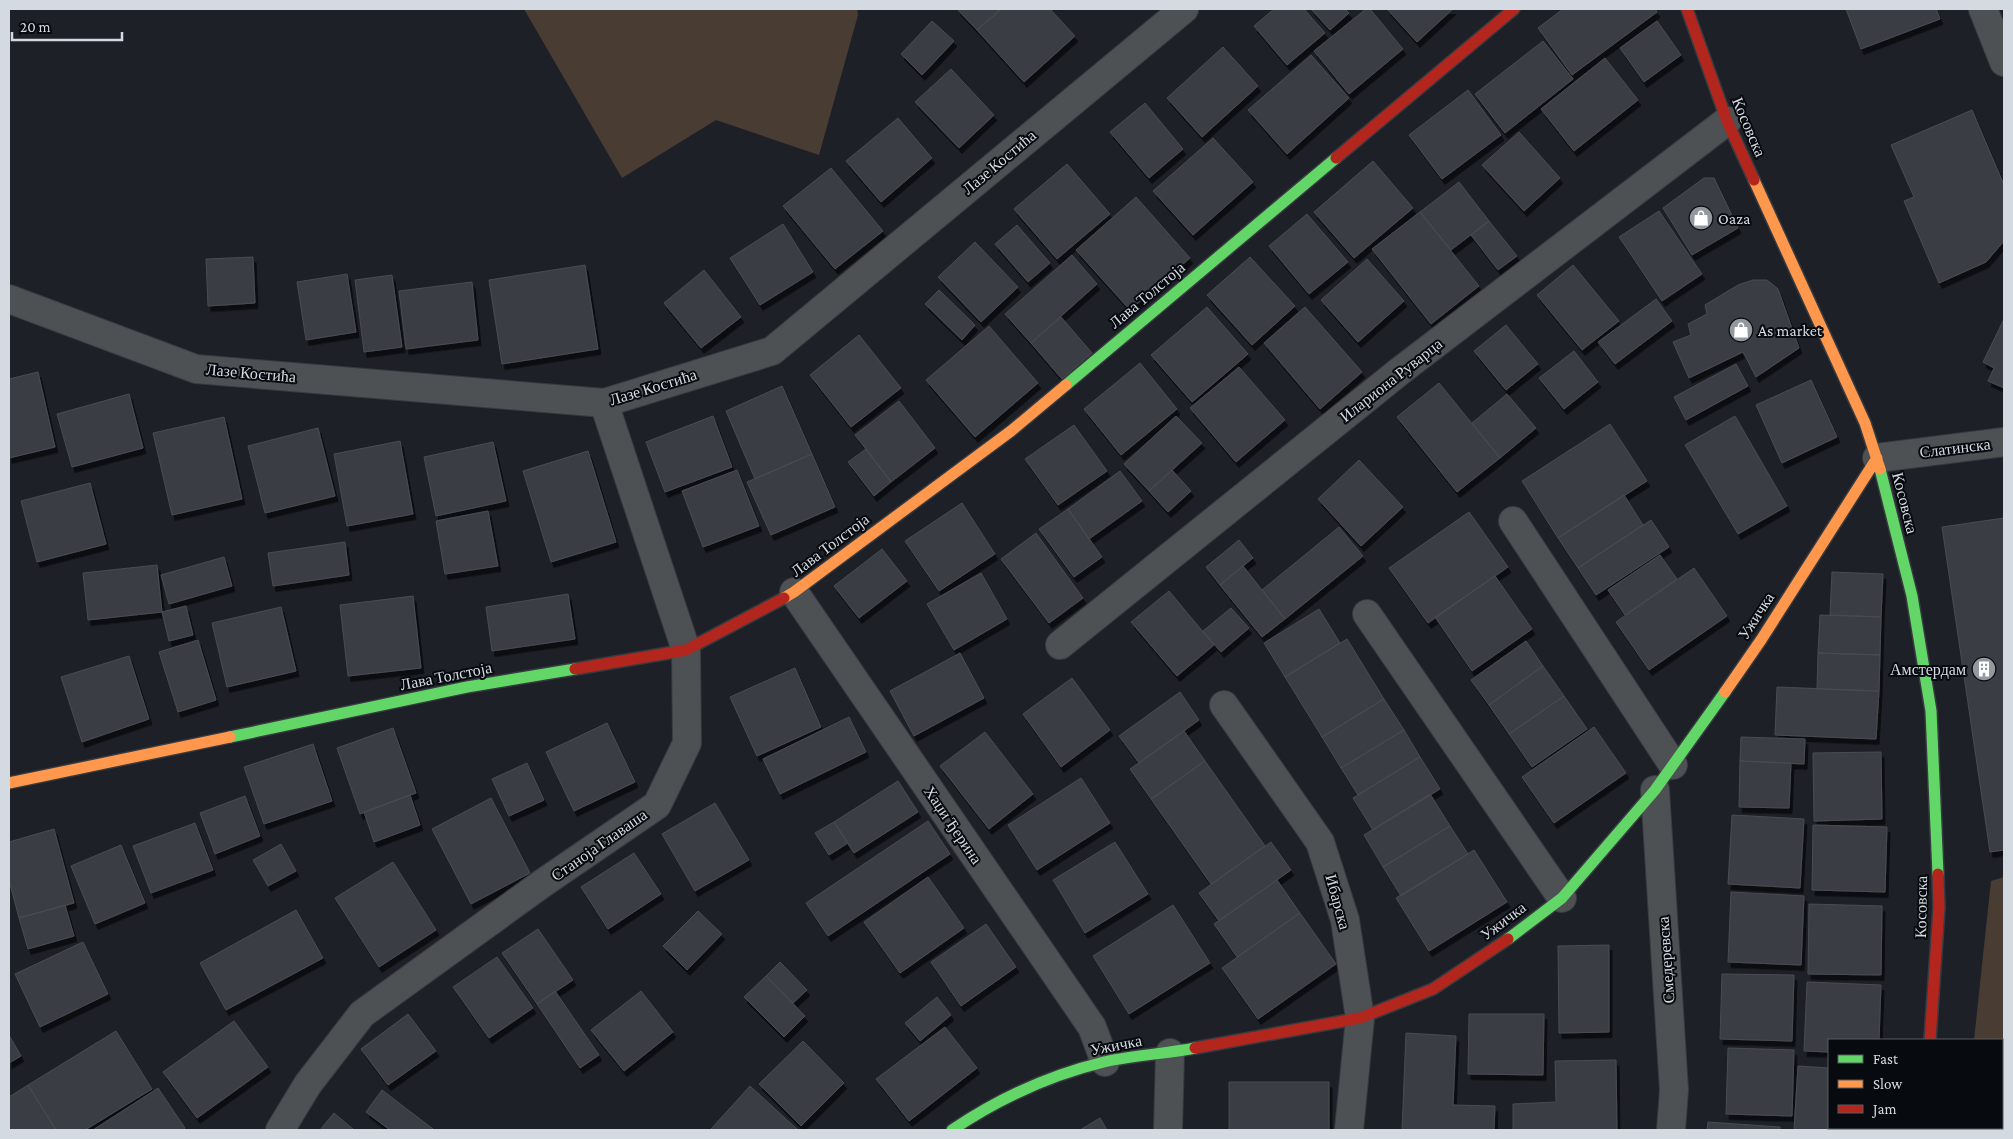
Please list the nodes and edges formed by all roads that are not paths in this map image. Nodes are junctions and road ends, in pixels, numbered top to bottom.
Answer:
1 (1184, 9) edge
2 (1514, 9) edge
3 (1687, 9) edge
4 (1983, 9) edge
5 (2004, 62) edge
6 (1727, 121) junction
7 (9, 299) edge
8 (604, 403) junction
9 (2004, 442) edge
10 (1877, 458) junction
11 (1513, 521) dead end
12 (794, 592) junction
13 (1367, 614) dead end
14 (1060, 646) dead end
15 (686, 650) junction
16 (1224, 705) dead end
17 (1673, 765) junction
18 (9, 783) edge
19 (1655, 790) junction
20 (1562, 898) junction
21 (1360, 1018) junction
22 (1930, 1039) edge
23 (1170, 1052) junction
24 (1105, 1062) junction
25 (280, 1130) edge
26 (952, 1130) edge
27 (1168, 1130) edge
28 (1349, 1130) edge
29 (1671, 1130) edge

1 - 8 street, Лазе Костића
2 - 12 street, Лава Толстоја
3 - 6 street, Косовска
4 - 5 street
6 - 10 street, Косовска
6 - 14 street, Илариона Руварца
7 - 8 street, Лазе Костића
8 - 15 street, Станоја Главаша
9 - 10 street, Слатинска
10 - 17 street, Ужичка
10 - 22 street, Косовска
11 - 17 street
12 - 15 street, Лава Толстоја
12 - 24 street, Хаџи Ђерина
13 - 20 street
15 - 18 street, Лава Толстоја
15 - 25 street, Станоја Главаша
16 - 21 street, Ибарска
17 - 19 street, Ужичка
19 - 20 street, Ужичка
19 - 29 street, Смедеревска
20 - 21 street, Ужичка
21 - 23 street, Ужичка
21 - 28 street, Ибарска
23 - 24 street, Ужичка
23 - 27 street
24 - 26 street, Ужичка

